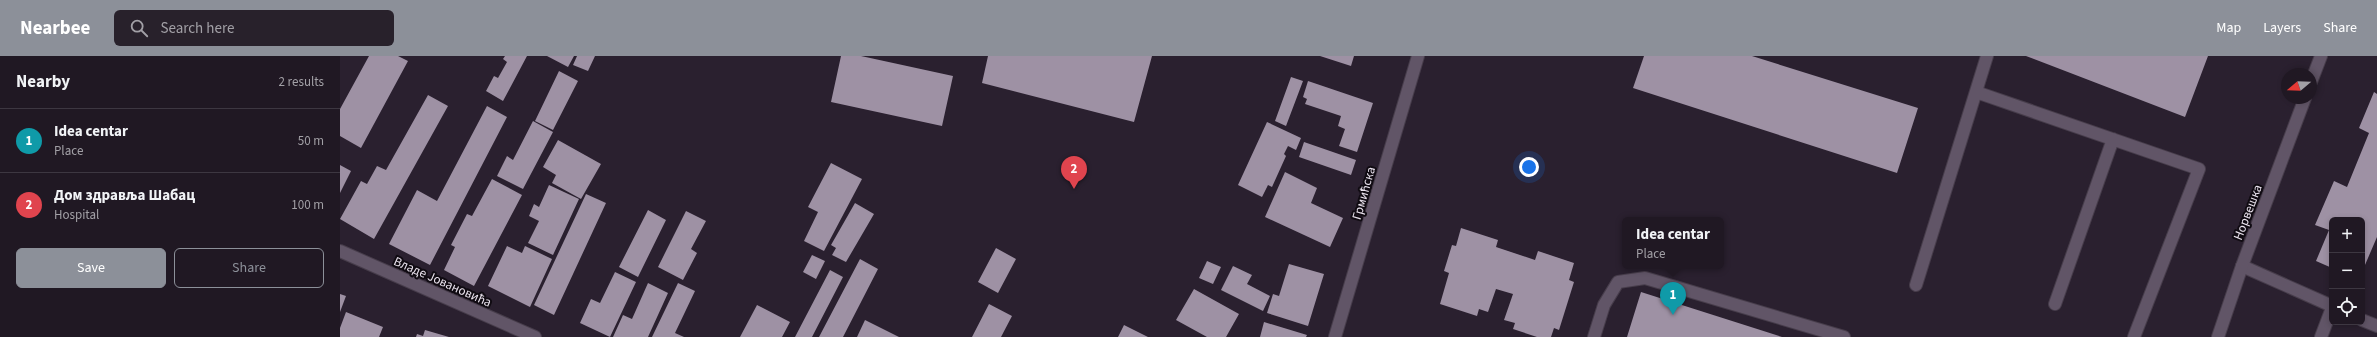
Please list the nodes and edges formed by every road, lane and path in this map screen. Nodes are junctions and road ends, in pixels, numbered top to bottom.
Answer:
1 (1418, 56) edge
2 (1987, 56) edge
3 (2321, 56) edge
4 (2316, 68) edge
5 (1976, 92) junction
6 (2303, 104) edge
7 (2113, 139) junction
8 (340, 251) edge
9 (2242, 266) junction
10 (1916, 286) dead end
11 (2055, 304) dead end
12 (2329, 306) edge
13 (2329, 315) edge
14 (2365, 321) edge
15 (2377, 326) edge
16 (534, 337) edge
17 (1335, 337) edge
18 (1594, 337) edge
19 (1844, 337) edge
20 (2134, 337) edge
21 (2218, 337) edge
22 (2321, 337) edge

1 - 17 street, Грмићска
2 - 5 street
3 - 4 street
5 - 7 street
5 - 10 street
6 - 9 street, Норвешка
7 - 11 street
7 - 20 street
8 - 16 street, Владе Јовановића
9 - 12 street
9 - 21 street, Норвешка
13 - 22 street
14 - 15 street
18 - 19 street

